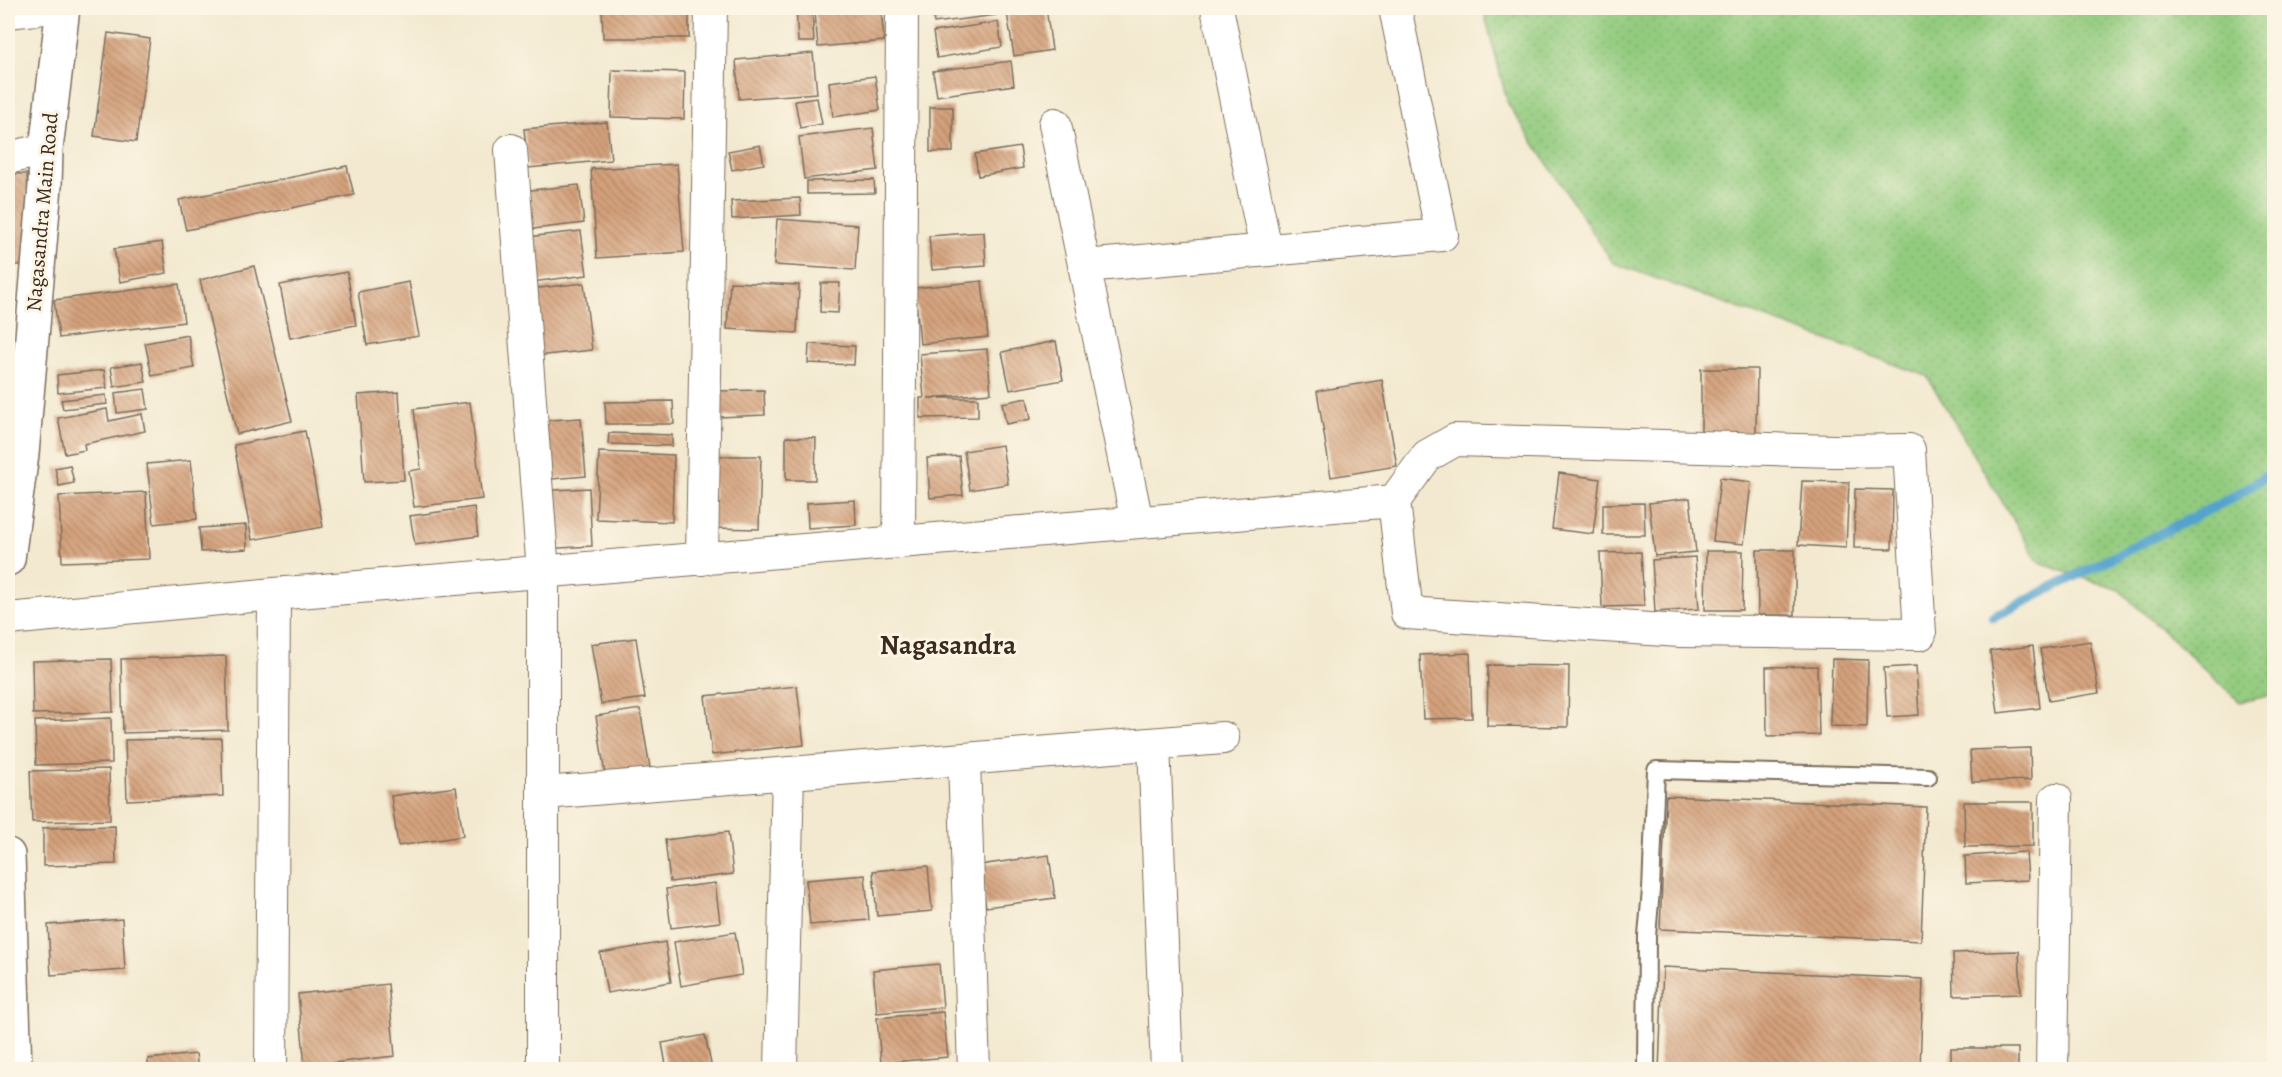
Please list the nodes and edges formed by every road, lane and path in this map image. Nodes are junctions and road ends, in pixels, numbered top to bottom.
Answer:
1 (44, 8) edge
2 (63, 8) edge
3 (711, 8) edge
4 (903, 8) edge
5 (1217, 8) edge
6 (1395, 8) edge
7 (8, 12) edge
8 (1055, 124) dead end
9 (46, 148) junction
10 (511, 150) dead end
11 (8, 158) edge
12 (1266, 250) junction
13 (1084, 266) junction
14 (1394, 501) junction
15 (1137, 522) junction
16 (899, 542) junction
17 (8, 559) edge
18 (702, 559) junction
19 (543, 572) junction
20 (274, 594) junction
21 (8, 619) edge
22 (1223, 738) dead end
23 (1154, 744) junction
24 (964, 759) junction
25 (788, 773) junction
26 (1928, 777) dead end
27 (544, 793) junction
28 (2056, 799) dead end
29 (8, 855) edge
30 (15, 1070) edge
31 (271, 1070) edge
32 (543, 1070) edge
33 (781, 1070) edge
34 (975, 1070) edge
35 (1167, 1070) edge
36 (1646, 1070) edge
37 (2052, 1070) edge

1 - 7 street
2 - 9 street, Nagasandra Main Road
3 - 18 street
4 - 16 street
5 - 12 street
6 - 12 street
8 - 13 street
9 - 11 street
9 - 17 street, Nagasandra Main Road
10 - 19 street
12 - 13 street
13 - 15 street
14 - 14 street
14 - 15 street
15 - 16 street
16 - 18 street
18 - 19 street
19 - 20 street
19 - 27 street
20 - 21 street
20 - 31 street
22 - 23 street
23 - 24 street
23 - 35 street
24 - 25 street
24 - 34 street
25 - 27 street
25 - 33 street
26 - 36 lane
27 - 32 street
28 - 37 street
29 - 30 street

